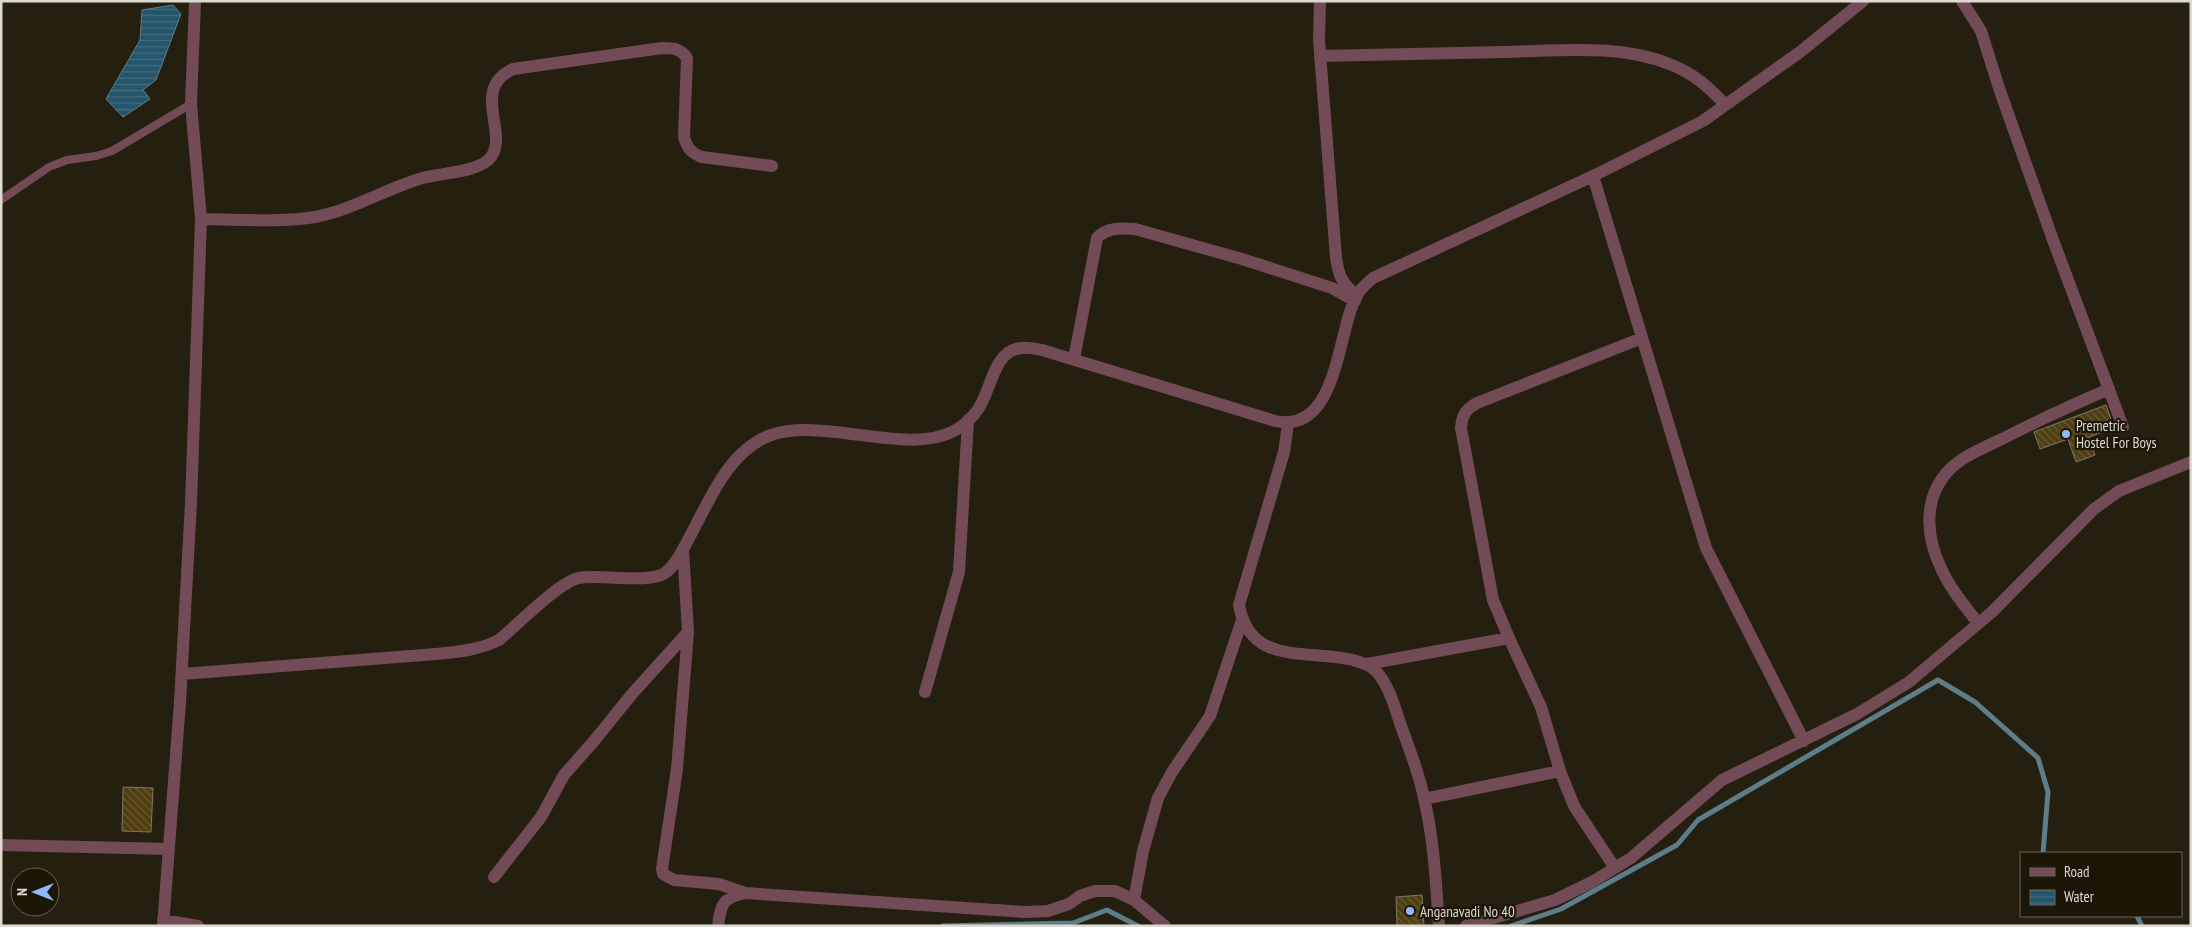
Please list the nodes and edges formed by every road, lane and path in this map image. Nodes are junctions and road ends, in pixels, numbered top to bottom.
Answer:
1 (195, 1) edge
2 (1320, 1) edge
3 (1863, 1) edge
4 (1962, 1) edge
5 (1320, 56) junction
6 (191, 104) junction
7 (1726, 105) junction
8 (772, 166) dead end
9 (1593, 176) junction
10 (1, 200) edge
11 (201, 219) junction
12 (1356, 298) junction
13 (1642, 338) junction
14 (1074, 359) junction
15 (2109, 389) junction
16 (968, 420) junction
17 (1288, 424) junction
18 (2123, 427) dead end
19 (2191, 462) edge
20 (683, 550) junction
21 (1242, 620) junction
22 (1978, 623) junction
23 (688, 632) junction
24 (1509, 638) junction
25 (1367, 664) junction
26 (182, 674) junction
27 (925, 692) dead end
28 (1804, 741) junction
29 (1560, 771) junction
30 (1424, 799) junction
31 (1, 845) edge
32 (169, 849) junction
33 (1615, 868) junction
34 (494, 877) dead end
35 (745, 893) junction
36 (1134, 900) junction
37 (163, 923) edge
38 (198, 926) edge
39 (718, 926) edge
40 (1165, 926) edge
41 (1439, 926) edge
42 (1466, 926) edge

1 - 6 street
2 - 5 street
3 - 7 street
4 - 15 street
5 - 7 street
5 - 12 street
6 - 10 lane
6 - 11 street
7 - 9 street
8 - 11 street
9 - 12 street
9 - 13 street
11 - 26 street
12 - 14 street
12 - 17 street
13 - 24 street
13 - 28 street
14 - 16 street
14 - 17 street
15 - 18 street
15 - 22 street
16 - 20 street
16 - 27 street
17 - 21 street
19 - 22 street
20 - 23 street
20 - 26 street
21 - 25 street
21 - 36 street
22 - 28 street
23 - 34 street
23 - 35 street
24 - 25 street
24 - 29 street
25 - 30 street
26 - 32 street
28 - 33 street
29 - 30 street
29 - 33 street
30 - 41 street
31 - 32 street
32 - 37 street
33 - 42 street
35 - 36 street
35 - 39 street
36 - 40 street
37 - 38 street

